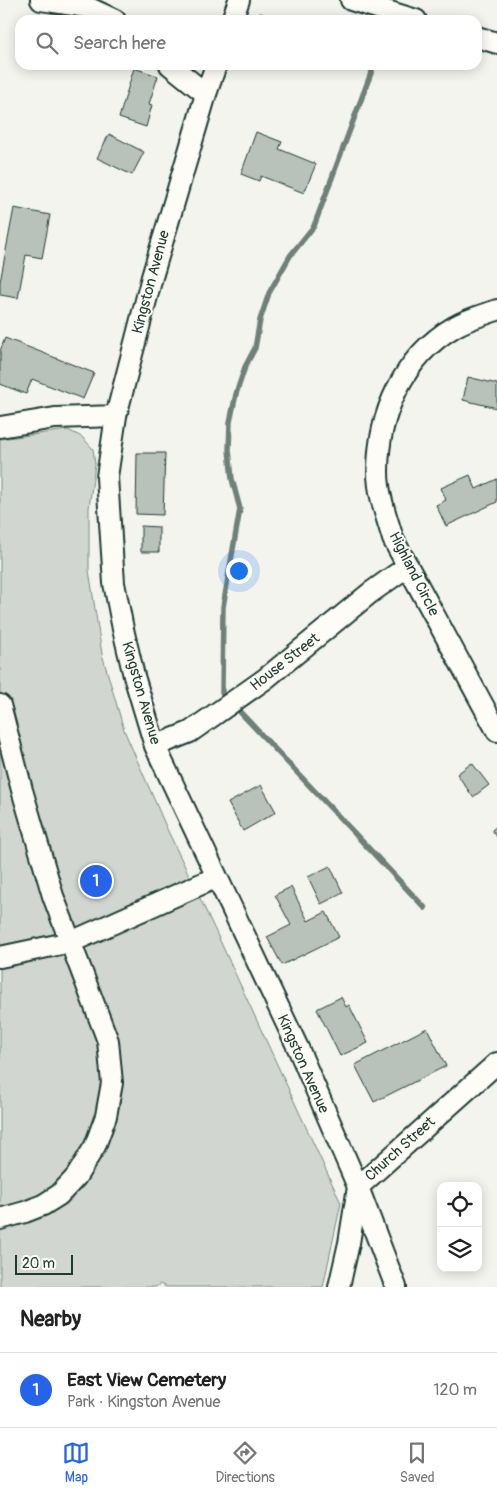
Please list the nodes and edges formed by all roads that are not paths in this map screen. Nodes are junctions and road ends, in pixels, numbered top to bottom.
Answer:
1 (41, 0) edge
2 (239, 0) edge
3 (351, 0) edge
4 (104, 15) edge
5 (234, 15) edge
6 (400, 15) edge
7 (482, 38) edge
8 (497, 43) edge
9 (176, 70) edge
10 (214, 70) edge
11 (206, 94) junction
12 (497, 310) edge
13 (116, 416) junction
14 (0, 427) edge
15 (408, 566) junction
16 (0, 705) edge
17 (497, 731) edge
18 (155, 746) junction
19 (217, 877) junction
20 (71, 942) junction
21 (0, 957) edge
22 (497, 1063) edge
23 (358, 1186) junction
24 (0, 1219) edge
25 (338, 1287) edge
26 (396, 1287) edge

1 - 4 street
2 - 5 street
3 - 6 street
7 - 8 street
9 - 11 street
10 - 11 street, Kingston Avenue
11 - 13 street, Kingston Avenue
12 - 15 street, Highland Circle
13 - 14 street
13 - 18 street, Kingston Avenue
15 - 17 street, Highland Circle
15 - 18 street, House Street
16 - 20 street
18 - 19 street, Kingston Avenue
19 - 20 street
19 - 23 street, Kingston Avenue
20 - 21 street
20 - 24 street
22 - 23 street, Church Street
23 - 25 street, Church Street
23 - 26 street, Kingston Avenue

